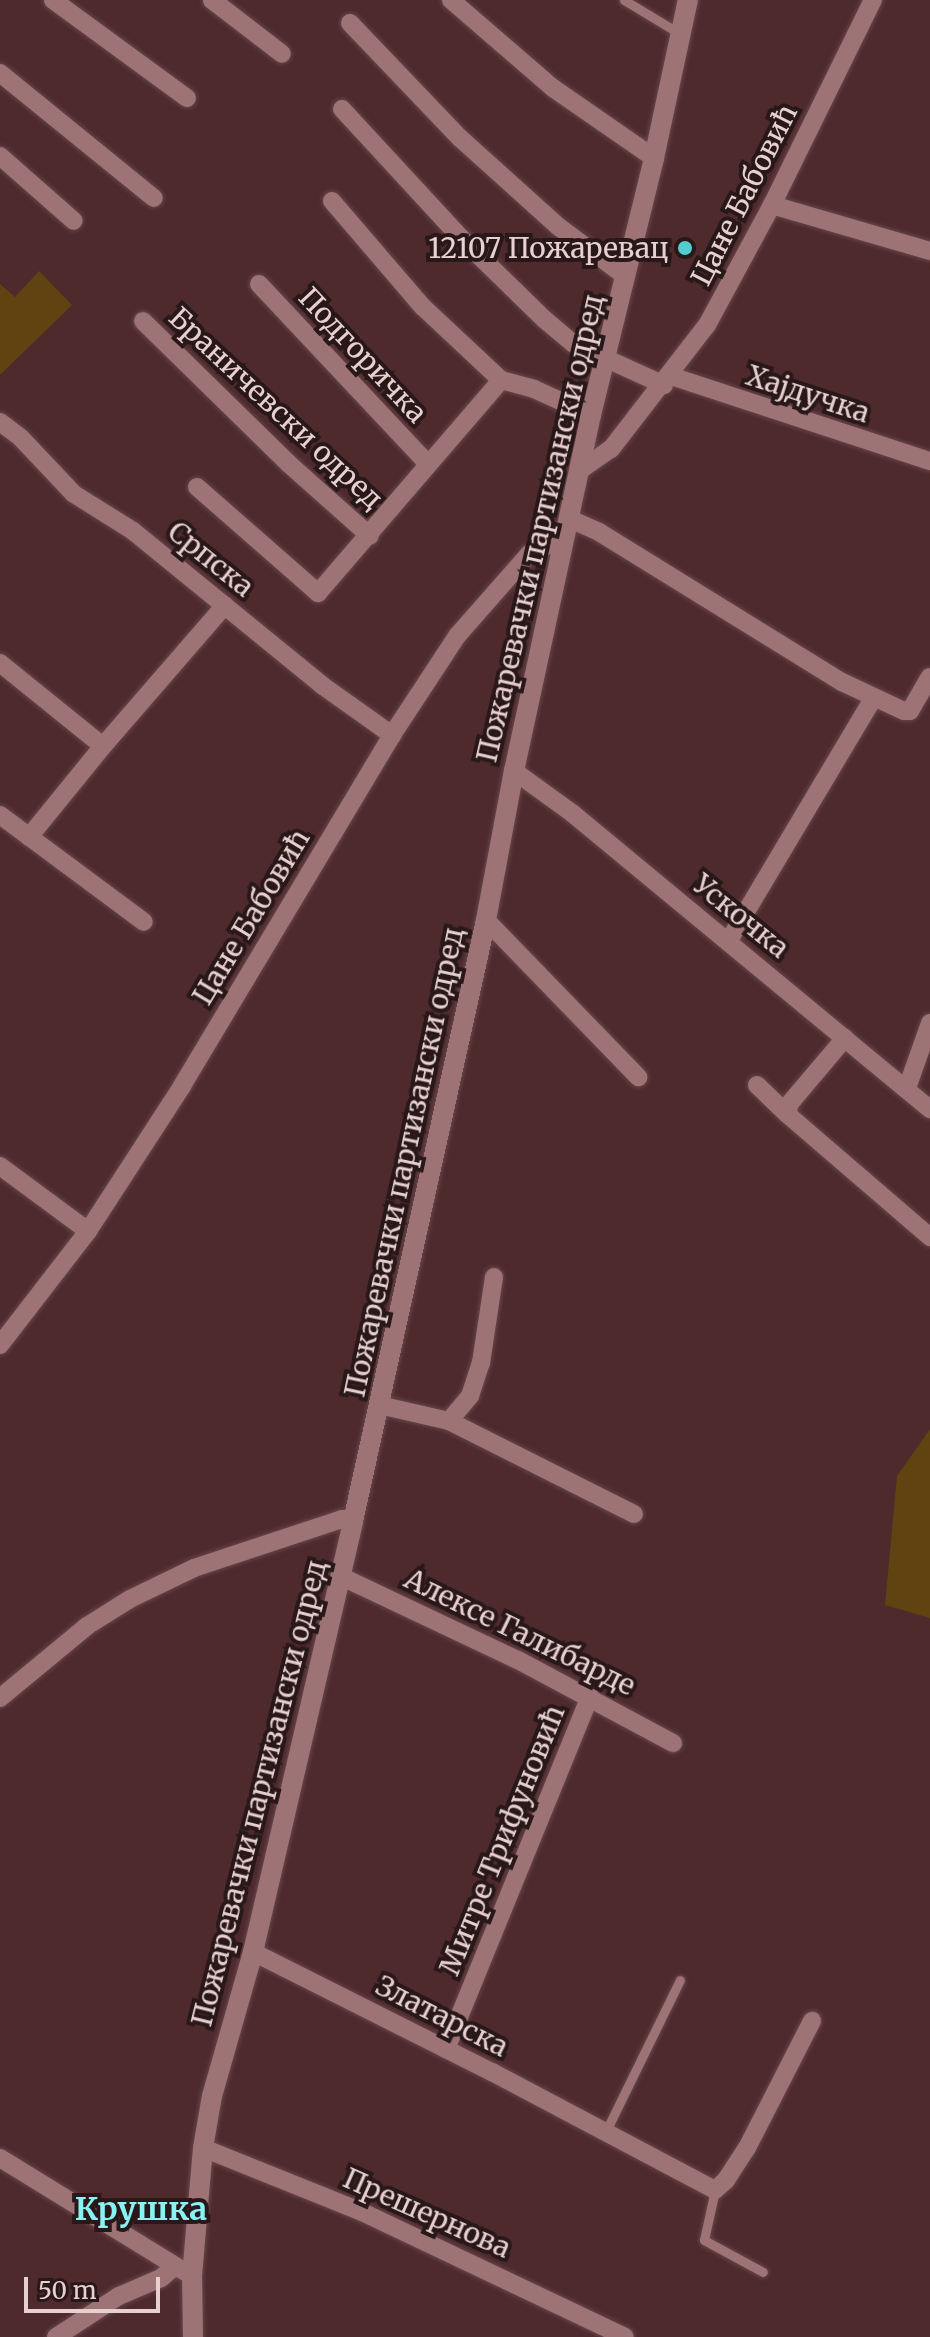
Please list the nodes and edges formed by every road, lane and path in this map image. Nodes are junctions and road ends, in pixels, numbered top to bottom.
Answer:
1 (53, 0) edge
2 (212, 0) edge
3 (451, 0) edge
4 (624, 0) edge
5 (688, 0) edge
6 (873, 0) edge
7 (350, 23) dead end
8 (681, 33) junction
9 (282, 54) dead end
10 (0, 73) edge
11 (187, 98) dead end
12 (342, 109) dead end
13 (0, 156) edge
14 (654, 158) junction
15 (154, 198) dead end
16 (332, 201) dead end
17 (772, 205) junction
18 (74, 221) dead end
19 (930, 251) edge
20 (625, 276) junction
21 (259, 284) dead end
22 (143, 321) dead end
23 (606, 358) junction
24 (501, 380) junction
25 (667, 380) junction
26 (591, 415) junction
27 (0, 422) edge
28 (930, 461) edge
29 (427, 463) junction
30 (579, 471) junction
31 (197, 487) dead end
32 (567, 528) junction
33 (370, 536) junction
34 (225, 605) junction
35 (0, 663) edge
36 (930, 677) edge
37 (874, 697) junction
38 (392, 735) junction
39 (103, 746) junction
40 (514, 771) junction
41 (0, 815) edge
42 (29, 837) junction
43 (486, 920) junction
44 (144, 922) dead end
45 (728, 942) junction
46 (930, 1023) edge
47 (845, 1038) junction
48 (638, 1077) dead end
49 (757, 1085) dead end
50 (907, 1088) junction
51 (930, 1109) edge
52 (787, 1114) junction
53 (0, 1166) edge
54 (88, 1231) junction
55 (930, 1237) edge
56 (494, 1277) dead end
57 (0, 1345) edge
58 (379, 1405) junction
59 (449, 1421) junction
60 (634, 1514) dead end
61 (353, 1521) junction
62 (340, 1576) junction
63 (590, 1696) junction
64 (0, 1698) edge
65 (673, 1743) dead end
66 (253, 1952) junction
67 (680, 1980) dead end
68 (812, 2021) dead end
69 (446, 2049) junction
70 (606, 2131) junction
71 (203, 2148) junction
72 (0, 2158) edge
73 (715, 2190) junction
74 (183, 2272) junction
75 (763, 2272) dead end
76 (56, 2337) edge
77 (193, 2337) edge
78 (625, 2337) edge

1 - 11 street
2 - 9 street
3 - 14 street
4 - 8 lane
5 - 8 street, Пожаревачки партизански одред
6 - 17 street, Цане Бабовић
7 - 20 street
8 - 14 street, Пожаревачки партизански одред
10 - 15 street
12 - 23 street, Хајдучка
13 - 18 street
14 - 20 street, Пожаревачки партизански одред
16 - 24 street
17 - 19 street
17 - 25 street, Цане Бабовић
20 - 23 street, Пожаревачки партизански одред
21 - 29 street, Подгоричка
22 - 33 street, Браничевски одред
23 - 25 street, Хајдучка
23 - 26 street, Пожаревачки партизански одред
24 - 26 street
24 - 29 street, Подгоричка
25 - 28 street, Хајдучка
25 - 30 street, Цане Бабовић
26 - 30 street, Пожаревачки партизански одред
27 - 34 street, Српска
29 - 33 street, Подгоричка
30 - 32 street, Пожаревачки партизански одред
31 - 33 street, Подгоричка
32 - 37 street
32 - 38 street, Цане Бабовић
32 - 40 street, Пожаревачки партизански одред
34 - 38 street, Српска
34 - 39 street
35 - 39 street
36 - 37 street
37 - 45 street
38 - 54 street, Цане Бабовић
39 - 42 street
40 - 43 street, Пожаревачки партизански одред
40 - 45 street, Ускочка
41 - 42 street
42 - 44 street
43 - 48 street
43 - 58 street, Пожаревачки партизански одред
45 - 47 street, Ускочка
46 - 50 street
47 - 50 street, Ускочка
47 - 52 street
49 - 52 street
50 - 51 street, Ускочка
52 - 55 street
53 - 54 street
54 - 57 street, Цане Бабовић
56 - 59 street
58 - 59 street
58 - 61 street, Пожаревачки партизански одред
59 - 60 street
61 - 62 street, Пожаревачки партизански одред
61 - 64 street
62 - 63 street, Алексе Галибарде
62 - 66 street, Пожаревачки партизански одред
63 - 65 street, Алексе Галибарде
63 - 69 street, Митре Трифуновић
66 - 69 street, Златарска
66 - 71 street, Пожаревачки партизански одред
67 - 70 lane
68 - 73 street
69 - 70 street, Златарска
70 - 73 street, Златарска
71 - 74 street, Пожаревачки партизански одред
71 - 78 street, Прешернова
72 - 74 street
73 - 75 lane
74 - 76 street
74 - 77 street, Пожаревачки партизански одред

